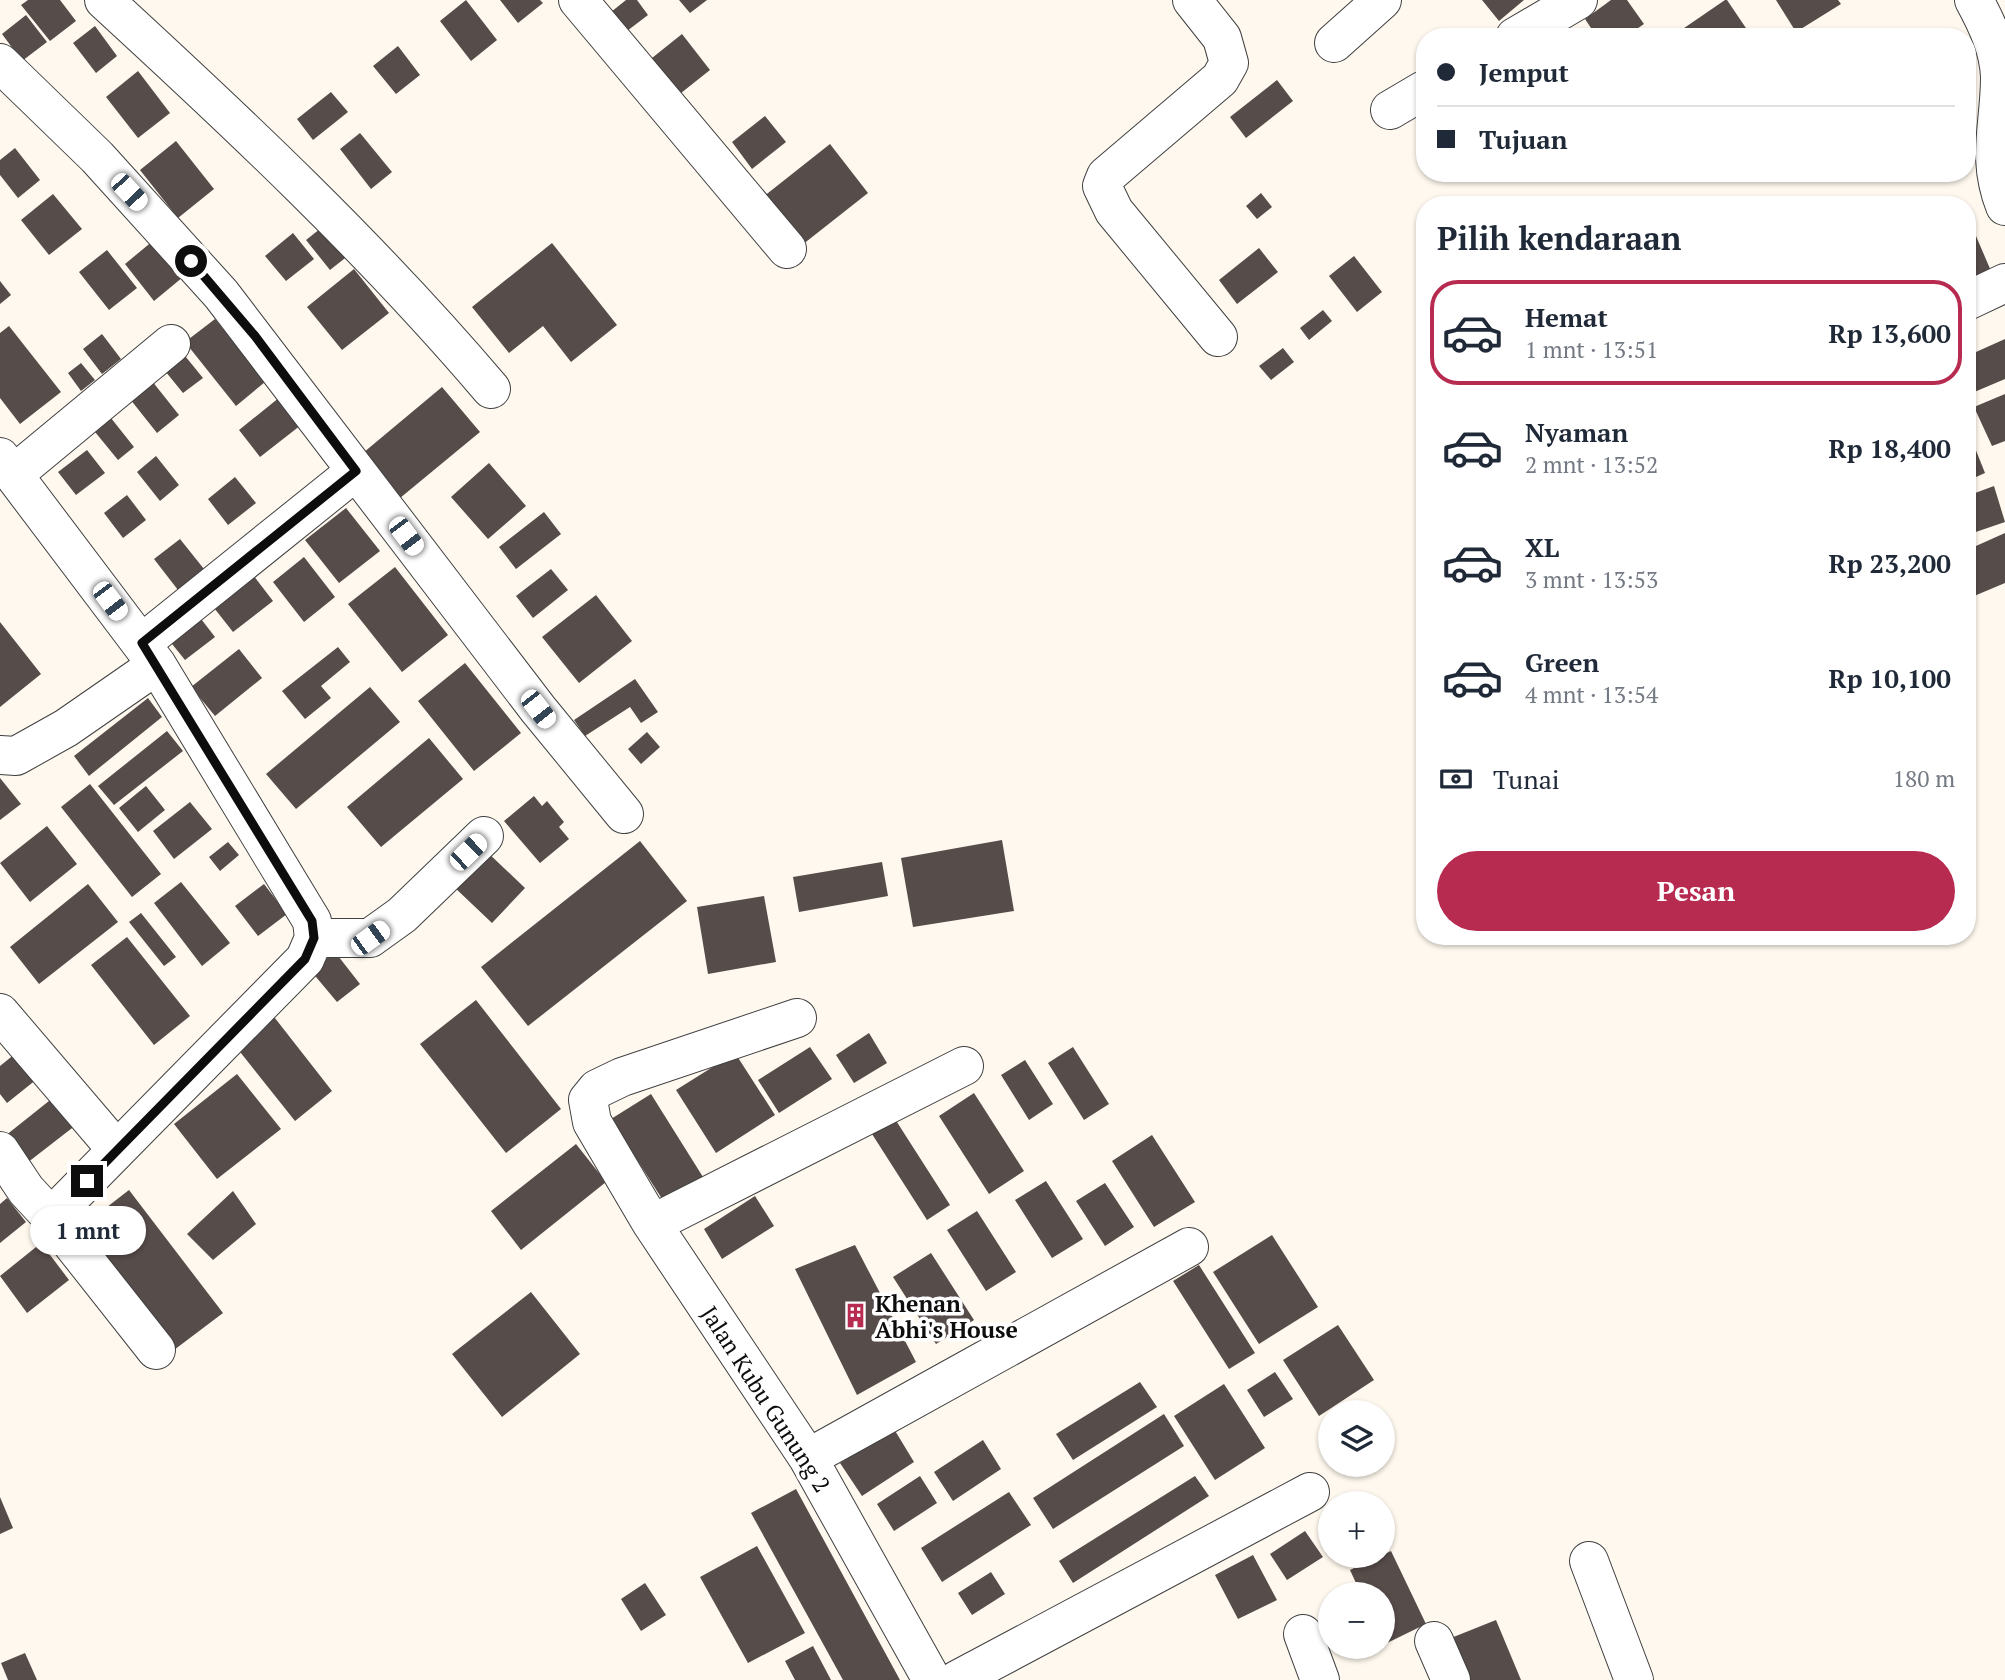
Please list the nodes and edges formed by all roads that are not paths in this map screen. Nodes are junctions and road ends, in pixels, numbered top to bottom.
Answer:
1 (104, 0) edge
2 (578, 0) edge
3 (1192, 0) edge
4 (1382, 0) edge
5 (1578, 0) edge
6 (1974, 0) edge
7 (1530, 28) edge
8 (1334, 43) dead end
9 (0, 63) edge
10 (1416, 95) edge
11 (1390, 110) dead end
12 (2005, 206) edge
13 (787, 249) dead end
14 (2005, 283) edge
15 (1976, 297) edge
16 (1218, 337) dead end
17 (171, 344) dead end
18 (491, 389) dead end
19 (7, 466) edge
20 (356, 471) junction
21 (149, 654) junction
22 (0, 755) edge
23 (624, 814) dead end
24 (484, 836) dead end
25 (314, 938) junction
26 (0, 1013) edge
27 (797, 1018) dead end
28 (964, 1066) dead end
29 (116, 1150) junction
30 (0, 1151) edge
31 (51, 1217) junction
32 (652, 1224) junction
33 (1189, 1247) dead end
34 (156, 1350) dead end
35 (808, 1458) junction
36 (1310, 1492) dead end
37 (1589, 1561) dead end
38 (1303, 1634) dead end
39 (1434, 1642) dead end
40 (932, 1680) edge
41 (957, 1680) edge
42 (1320, 1680) edge
43 (1451, 1680) edge
44 (1634, 1680) edge

1 - 18 street
2 - 13 street
3 - 16 street
4 - 8 street
5 - 7 street
6 - 12 street
9 - 20 street
10 - 11 street
14 - 15 street
17 - 19 street
19 - 21 street
20 - 21 street
20 - 23 street
21 - 22 street
21 - 25 street
24 - 25 street
25 - 29 street
26 - 29 street
27 - 32 street, Jalan Kubu Gunung 2
28 - 32 street
29 - 31 street
30 - 31 street
31 - 34 street
32 - 35 street, Jalan Kubu Gunung 2
33 - 35 street
35 - 40 street, Jalan Kubu Gunung 2
36 - 41 street
37 - 44 street
38 - 42 street
39 - 43 street

